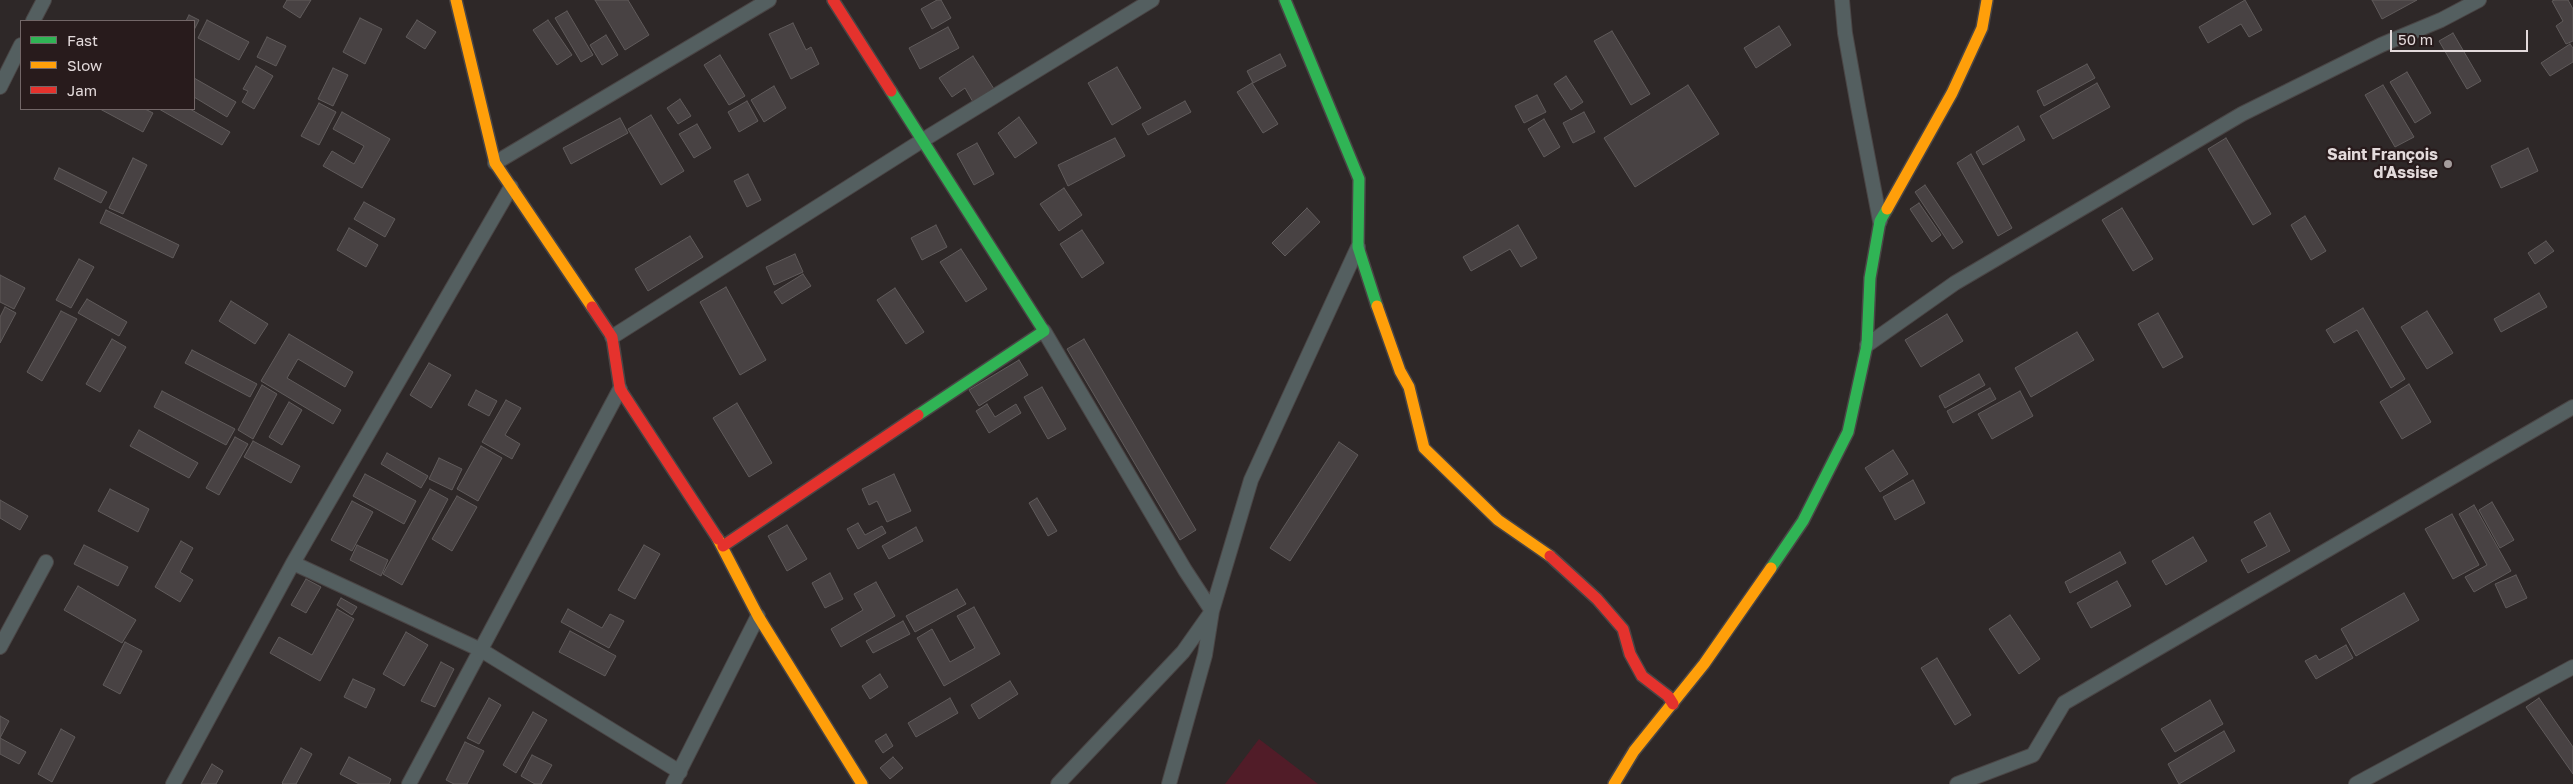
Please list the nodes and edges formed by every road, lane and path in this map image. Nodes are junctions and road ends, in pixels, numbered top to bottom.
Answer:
1 (44, 0) edge
2 (456, 0) edge
3 (769, 0) edge
4 (833, 0) edge
5 (1152, 0) edge
6 (1285, 0) edge
7 (1842, 0) edge
8 (1987, 0) edge
9 (2479, 0) edge
10 (34, 20) edge
11 (20, 46) edge
12 (0, 87) edge
13 (923, 140) junction
14 (495, 163) junction
15 (511, 187) junction
16 (1880, 221) junction
17 (1358, 247) junction
18 (1044, 331) junction
19 (612, 337) junction
20 (1866, 345) junction
21 (620, 389) junction
22 (2573, 407) edge
23 (723, 546) junction
24 (46, 562) dead end
25 (294, 563) junction
26 (1212, 611) junction
27 (758, 616) junction
28 (0, 648) edge
29 (481, 650) junction
30 (2573, 667) edge
31 (1673, 704) junction
32 (677, 778) edge
33 (173, 784) edge
34 (409, 784) edge
35 (862, 784) edge
36 (1058, 784) edge
37 (1169, 784) edge
38 (1614, 784) edge
39 (1957, 784) edge
40 (2356, 784) edge

1 - 10 street
2 - 14 street
3 - 14 street
4 - 13 street
5 - 13 street
6 - 17 street
7 - 16 street
8 - 16 street
9 - 20 street
11 - 12 street
13 - 18 street
13 - 19 street
14 - 15 street
15 - 19 street
15 - 25 street
16 - 20 street
17 - 26 street
17 - 31 street
18 - 23 street
18 - 26 street
19 - 21 street
20 - 31 street
21 - 23 street
21 - 29 street
22 - 39 street
23 - 27 street
24 - 28 street
25 - 29 street
25 - 33 street
26 - 36 street
26 - 37 street
27 - 32 street
27 - 35 street
29 - 32 street
29 - 34 street
30 - 40 street
31 - 38 street

